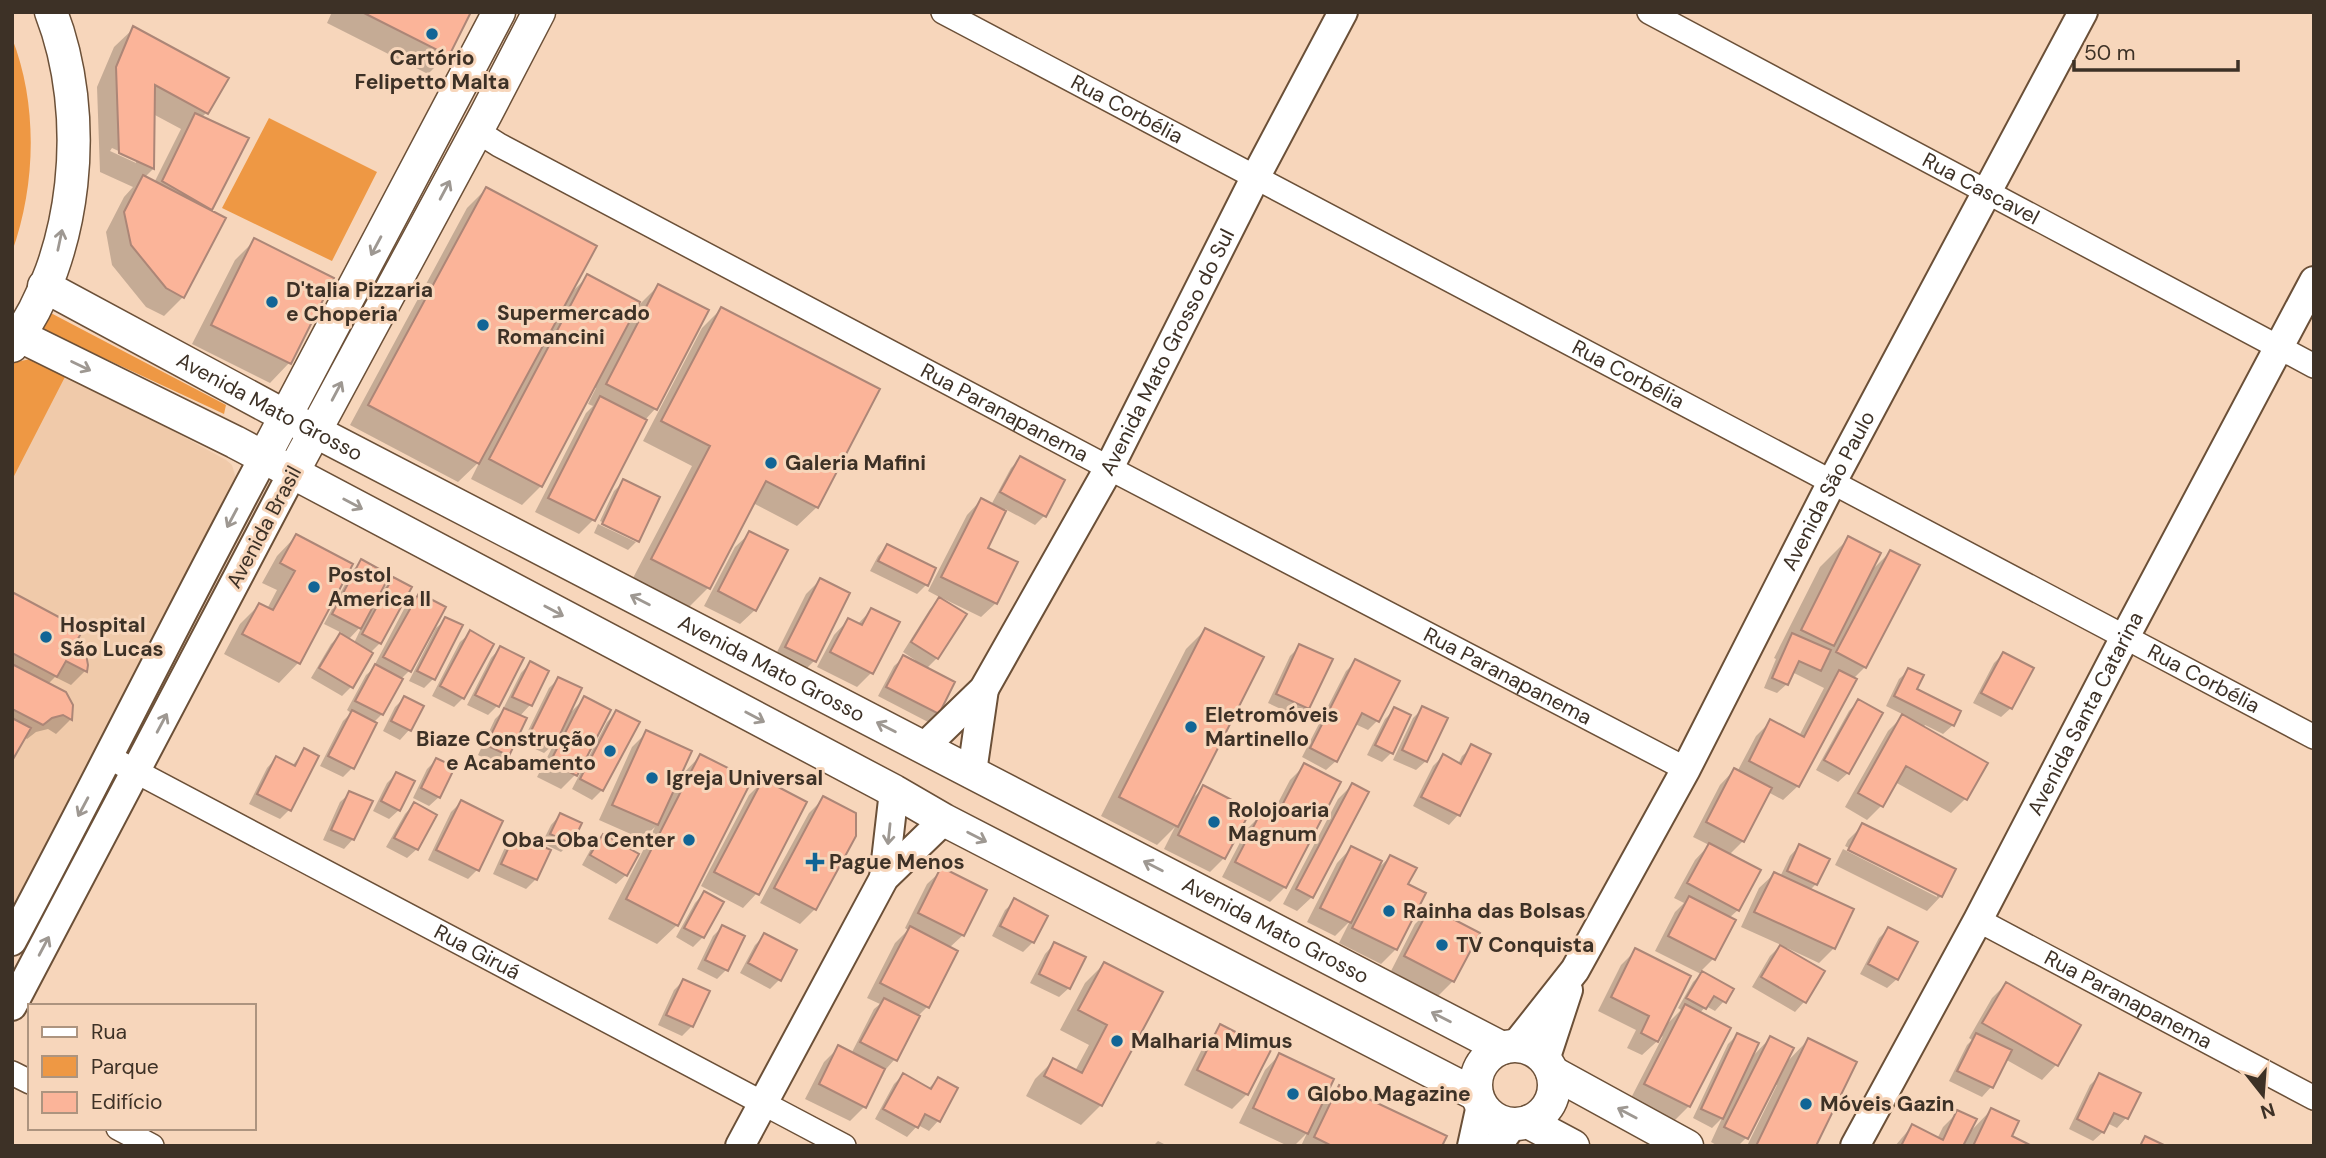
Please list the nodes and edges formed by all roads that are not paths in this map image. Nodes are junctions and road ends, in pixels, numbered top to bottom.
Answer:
1 (51, 12) edge
2 (499, 12) edge
3 (538, 12) edge
4 (943, 12) edge
5 (1343, 12) edge
6 (1649, 12) edge
7 (2083, 12) edge
8 (477, 131) junction
9 (1255, 178) junction
10 (1987, 194) junction
11 (2314, 282) edge
12 (44, 286) junction
13 (16, 341) edge
14 (2279, 348) junction
15 (2314, 366) edge
16 (287, 416) junction
17 (315, 431) junction
18 (264, 457) junction
19 (1109, 468) junction
20 (293, 472) junction
21 (1832, 482) junction
22 (2125, 637) junction
23 (984, 689) junction
24 (2314, 737) edge
25 (924, 747) junction
26 (109, 758) junction
27 (1686, 769) junction
28 (136, 772) junction
29 (972, 772) junction
30 (894, 791) junction
31 (944, 820) junction
32 (884, 878) junction
33 (1978, 920) junction
34 (12, 940) edge
35 (1575, 970) junction
36 (12, 1006) edge
37 (1508, 1047) junction
38 (1549, 1066) junction
39 (12, 1073) edge
40 (28, 1081) edge
41 (2314, 1098) edge
42 (1479, 1100) junction
43 (762, 1103) junction
44 (122, 1130) edge
45 (1513, 1130) edge
46 (152, 1146) edge
47 (740, 1146) edge
48 (844, 1146) edge
49 (1472, 1146) edge
50 (1573, 1146) edge
51 (1687, 1146) edge
52 (1856, 1146) edge

12 -> 1 main road
2 -> 16 main road, Avenida Brasil
3 - 8 main road, Avenida Brasil
4 - 9 street, Rua Corbélia
5 - 9 street, Avenida Mato Grosso do Sul
6 - 10 street, Rua Cascavel
7 - 10 street, Avenida São Paulo
17 -> 8 main road, Avenida Brasil
8 - 19 street, Rua Paranapanema
9 - 19 street, Avenida Mato Grosso do Sul
9 - 21 street, Rua Corbélia
10 - 14 street, Rua Cascavel
10 - 21 street, Avenida São Paulo
11 - 14 street, Avenida Santa Catarina
12 - 13 main road
12 - 16 main road, Avenida Mato Grosso
13 -> 18 main road
14 - 15 street, Rua Cascavel
14 - 22 street, Avenida Santa Catarina
16 - 17 main road, Avenida Mato Grosso
16 - 18 main road, Avenida Brasil
17 - 20 main road, Avenida Brasil
25 -> 17 main road, Avenida Mato Grosso
18 - 20 main road
18 -> 26 street, Avenida Brasil
19 - 23 street, Avenida Mato Grosso do Sul
19 - 27 street, Rua Paranapanema
28 -> 20 street, Avenida Brasil
20 -> 30 main road
21 - 22 street, Rua Corbélia
21 - 27 street, Avenida São Paulo
22 - 24 street, Rua Corbélia
22 - 33 street, Avenida Santa Catarina
23 - 25 street
23 - 29 street
25 - 29 main road, Avenida Mato Grosso
26 - 28 street, Rua Giruá
26 -> 34 street, Avenida Brasil
27 - 35 street, Avenida São Paulo
36 -> 28 street, Avenida Brasil
28 - 43 street, Rua Giruá
37 -> 29 main road, Avenida Mato Grosso
30 - 31 main road
30 -> 32 street
31 - 32 street
31 -> 42 main road
32 - 43 street
33 - 41 street, Rua Paranapanema
33 - 52 street, Avenida Santa Catarina
35 - 37 street, Avenida São Paulo
35 - 38 street, Avenida São Paulo
37 - 38 main road
37 - 42 main road
38 - 45 main road
51 -> 38 main road
39 - 40 street
42 - 45 main road
42 - 49 street
43 - 47 street
43 - 48 street, Rua Giruá
44 - 46 street
45 - 50 main road

